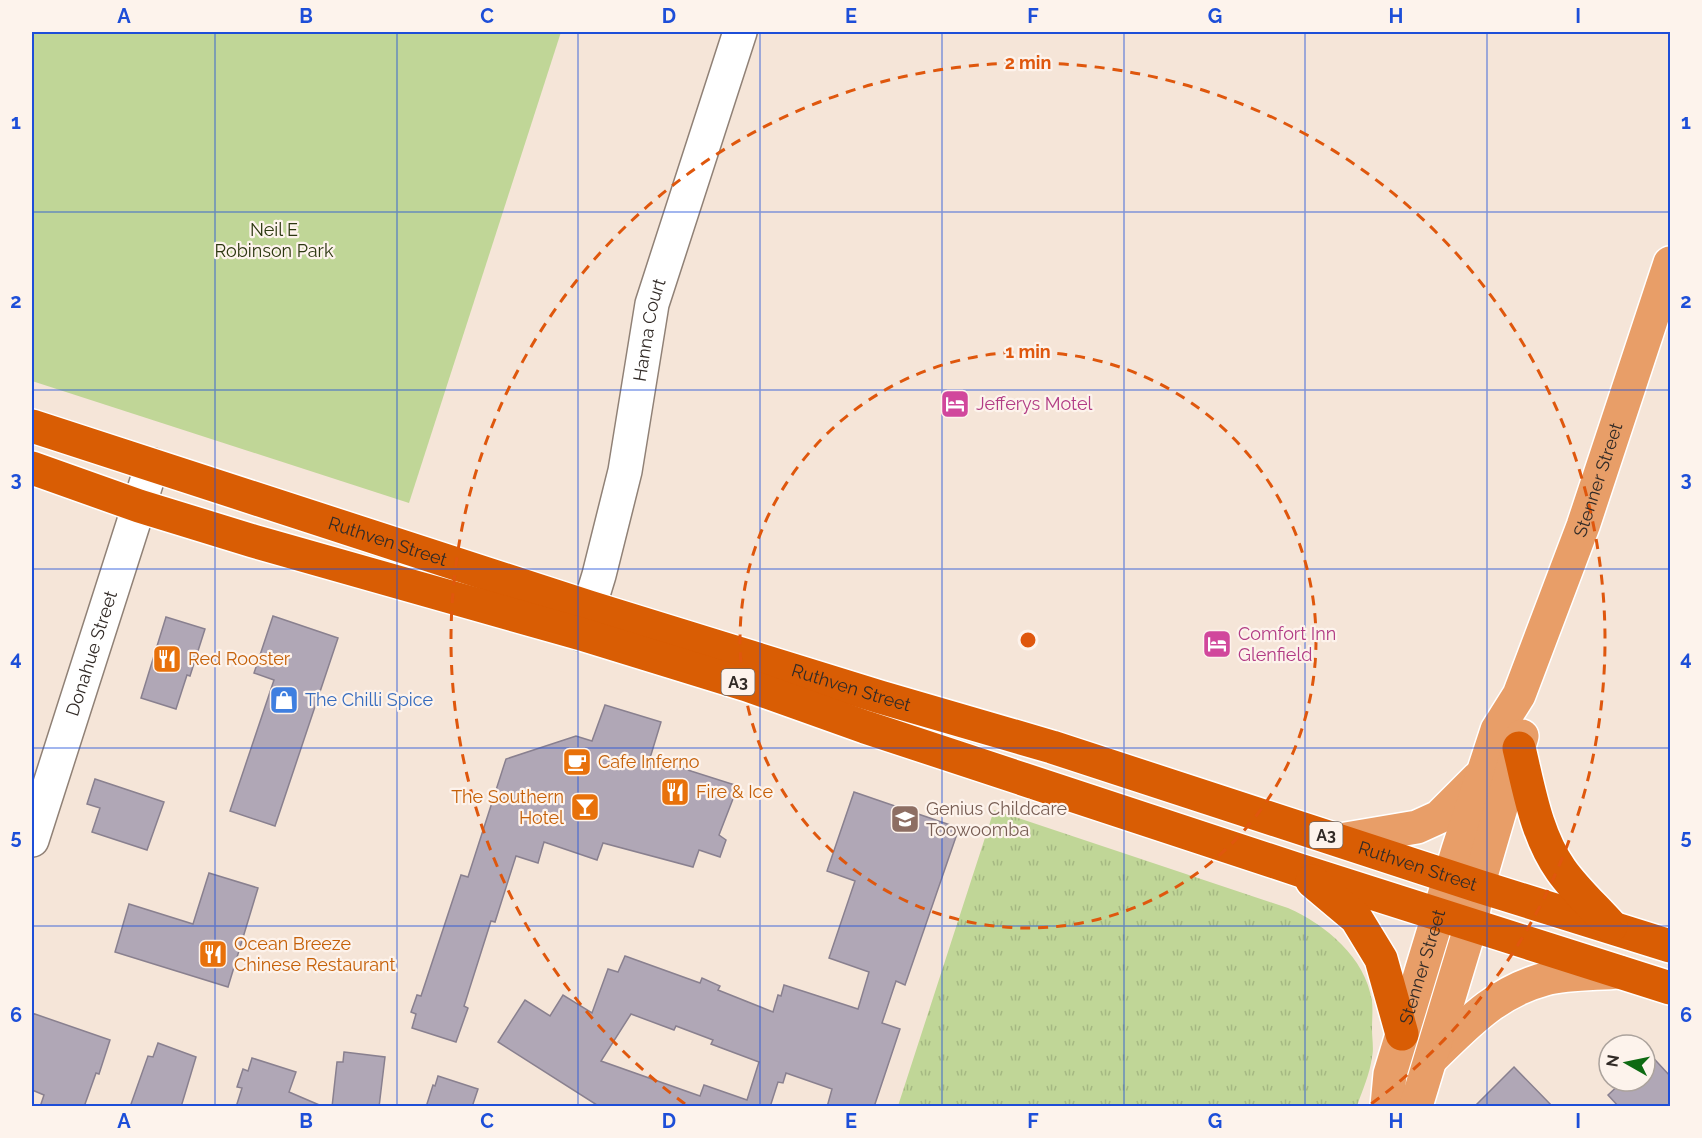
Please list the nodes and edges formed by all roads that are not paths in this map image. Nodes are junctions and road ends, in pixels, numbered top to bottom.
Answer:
1 (740, 32) edge
2 (1671, 263) edge
3 (32, 426) edge
4 (152, 465) junction
5 (32, 468) edge
6 (139, 506) junction
7 (585, 621) junction
8 (1519, 696) junction
9 (1519, 748) junction
10 (1483, 772) junction
11 (32, 840) edge
12 (1340, 840) junction
13 (1299, 870) junction
14 (1464, 881) junction
15 (1438, 915) junction
16 (1471, 926) junction
17 (1612, 927) junction
18 (1671, 946) edge
19 (1619, 972) junction
20 (1671, 988) edge
21 (1402, 1034) junction
22 (1430, 1060) junction
23 (1387, 1107) edge
24 (1416, 1107) edge

1 - 7 street, Hanna Court
2 - 8 main road, Stenner Street
3 - 4 highway, Ruthven Street / A3
4 - 6 street, Donahue Street
4 - 7 highway, Ruthven Street / A3
5 - 6 highway, Ruthven Street / A3
6 - 7 highway, Ruthven Street / A3
6 - 11 street, Donahue Street
7 - 12 highway, Ruthven Street / A3
7 - 13 highway, Ruthven Street / A3
8 - 9 main road, Stenner Street
8 - 10 main road, Stenner Street
9 - 14 main road, Stenner Street
9 - 17 highway
10 - 12 main road
10 - 14 main road, Stenner Street
12 - 14 highway, Ruthven Street / A3
13 - 15 highway, Ruthven Street / A3
13 - 21 highway
14 - 15 main road, Stenner Street
14 - 16 main road, Stenner Street
14 - 17 highway, Ruthven Street / A3
15 - 16 highway, Ruthven Street / A3
15 - 21 main road, Stenner Street
16 - 19 highway, Ruthven Street / A3
16 - 22 main road, Stenner Street
17 - 18 highway, Ruthven Street / A3
19 - 20 highway, Ruthven Street / A3
19 - 22 main road
21 - 23 main road, Stenner Street
22 - 24 main road, Stenner Street

